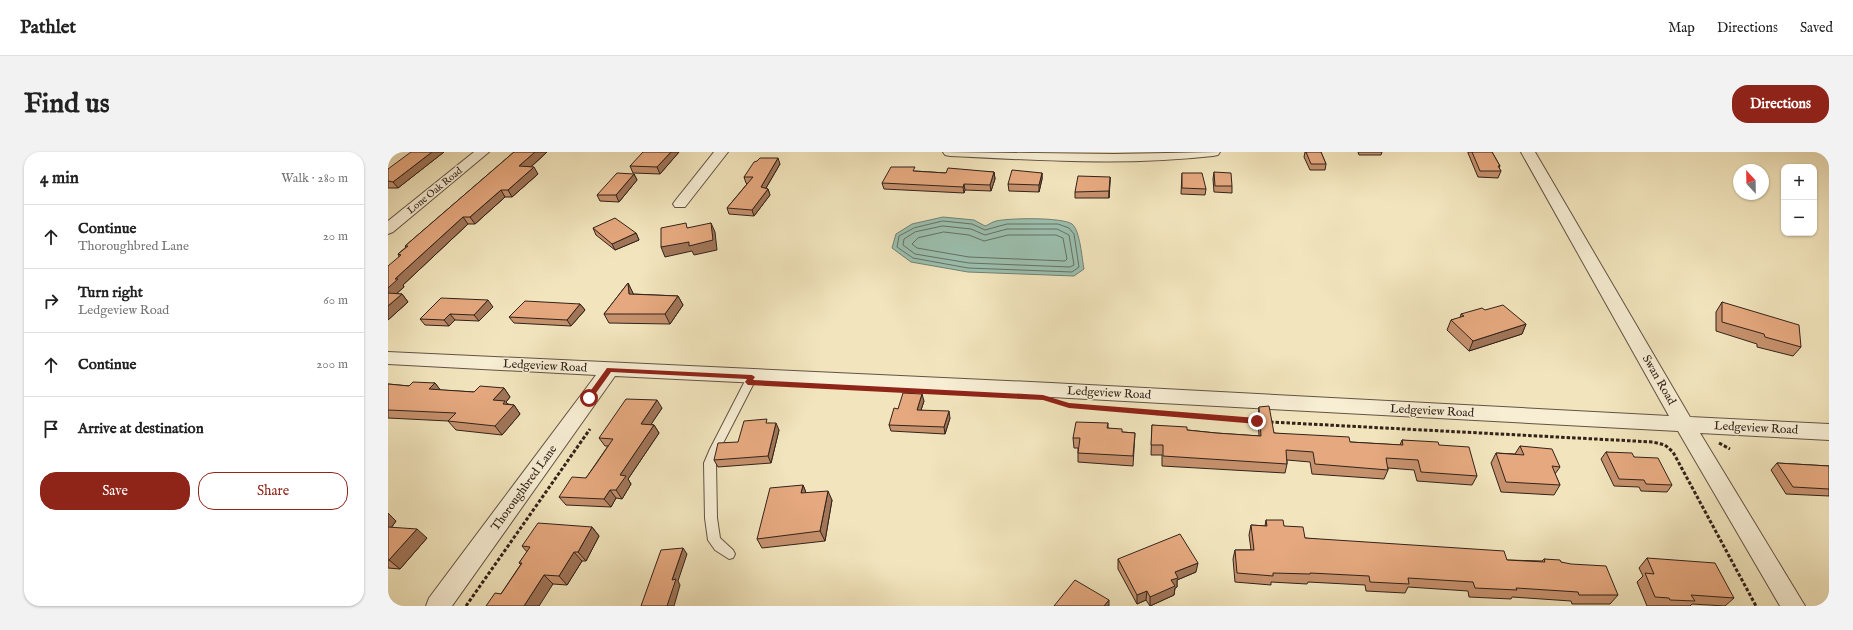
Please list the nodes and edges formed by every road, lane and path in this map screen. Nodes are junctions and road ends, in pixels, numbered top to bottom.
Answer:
1 (482, 152) edge
2 (721, 152) edge
3 (950, 152) edge
4 (1213, 152) edge
5 (1528, 152) edge
6 (680, 204) dead end
7 (388, 210) edge
8 (410, 211) junction
9 (388, 229) edge
10 (388, 358) edge
11 (609, 370) junction
12 (752, 377) junction
13 (1149, 412) dead end
14 (1684, 424) junction
15 (593, 425) dead end
16 (1829, 432) edge
17 (729, 554) dead end
18 (438, 606) edge
19 (466, 606) edge
20 (1756, 606) edge
21 (1793, 606) edge

1 - 8 street, Lone Oak Road
2 - 6 street
3 - 4 street
5 - 14 street, Swan Road
7 - 8 street
8 - 9 street, Lone Oak Road
10 - 11 street, Ledgeview Road
11 - 12 street, Ledgeview Road
11 - 18 street, Thoroughbred Lane
12 - 14 street, Ledgeview Road
12 - 17 lane
13 - 20 path
14 - 16 street, Ledgeview Road
14 - 21 street, Swan Road
15 - 19 path

